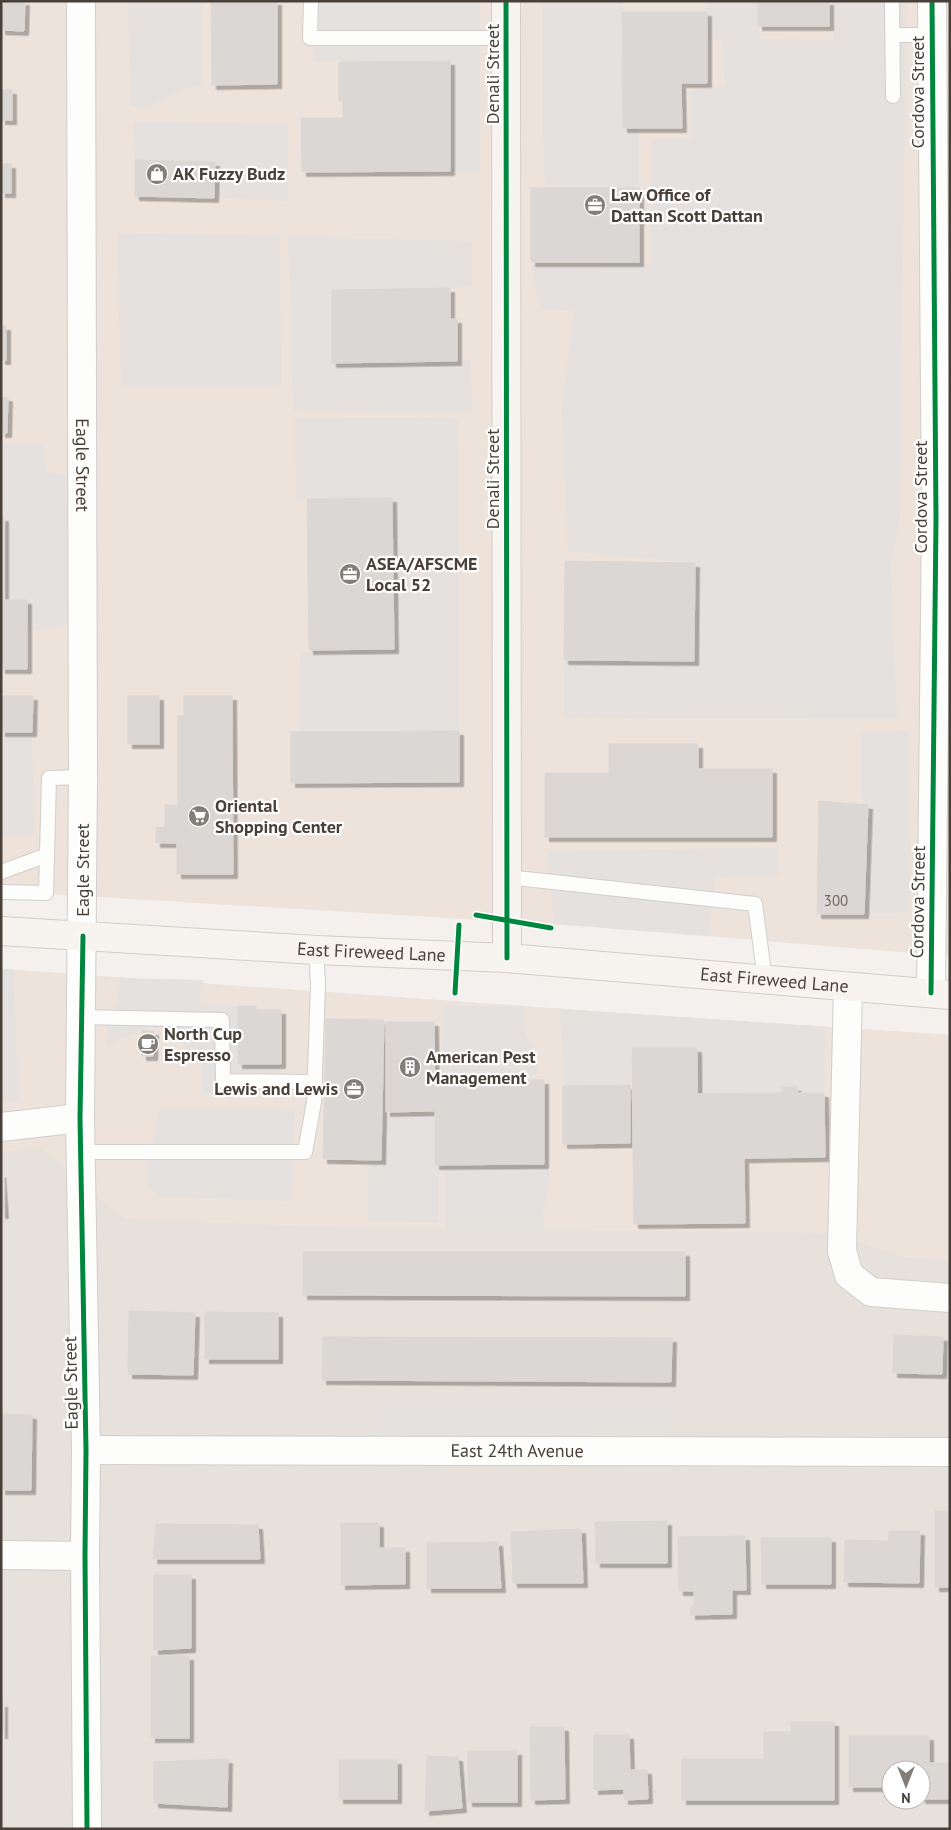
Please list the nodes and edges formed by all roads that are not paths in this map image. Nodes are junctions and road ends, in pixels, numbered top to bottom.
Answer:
1 (81, 1) edge
2 (311, 1) edge
3 (506, 1) edge
4 (892, 1) edge
5 (932, 1) edge
6 (892, 35) junction
7 (932, 35) junction
8 (506, 38) junction
9 (892, 96) dead end
10 (943, 519) edge
11 (83, 777) junction
12 (47, 855) junction
13 (1, 872) edge
14 (507, 877) junction
15 (1, 892) edge
16 (1, 931) edge
17 (83, 936) junction
18 (316, 950) junction
19 (507, 958) junction
20 (765, 980) junction
21 (848, 987) junction
22 (940, 994) edge
23 (81, 1017) junction
24 (315, 1082) junction
25 (80, 1118) junction
26 (1, 1127) edge
27 (81, 1152) junction
28 (950, 1298) edge
29 (86, 1450) junction
30 (950, 1452) edge
31 (1, 1555) edge
32 (84, 1556) junction
33 (88, 1829) edge

1 - 11 street, Eagle Street
2 - 8 lane
3 - 8 street, Denali Street
4 - 6 lane
5 - 7 street, Cordova Street
6 - 7 lane
6 - 9 lane
7 - 10 street, Cordova Street
8 - 14 street, Denali Street
10 - 22 street, Cordova Street
11 - 12 lane
11 - 17 street, Eagle Street
12 - 13 lane
12 - 15 lane
14 - 19 street, Denali Street
14 - 20 lane
16 - 17 street, East Fireweed Lane
17 - 18 street, East Fireweed Lane
17 - 23 street, Eagle Street
18 - 19 street, East Fireweed Lane
18 - 24 lane
19 - 20 street, East Fireweed Lane
20 - 21 street, East Fireweed Lane
21 - 22 street, East Fireweed Lane
21 - 28 street
23 - 24 lane
23 - 25 street, Eagle Street
24 - 27 lane
25 - 26 street
25 - 27 street, Eagle Street
27 - 29 street, Eagle Street
29 - 30 street, East 24th Avenue
29 - 32 street, Eagle Street
31 - 32 street
32 - 33 street, Eagle Street

